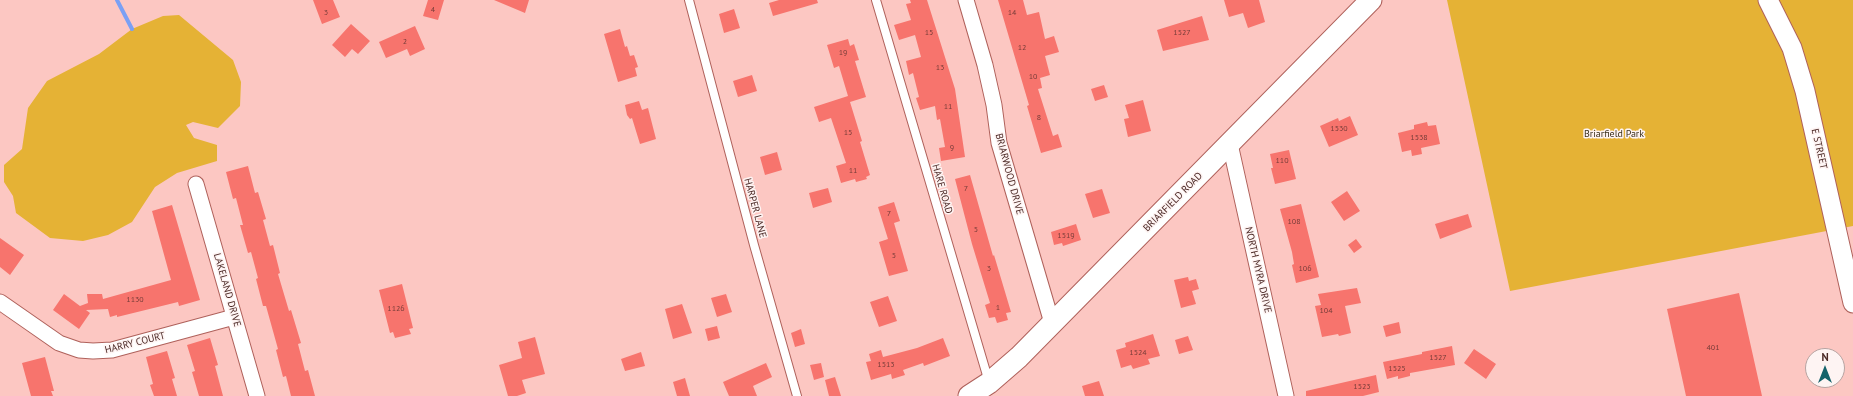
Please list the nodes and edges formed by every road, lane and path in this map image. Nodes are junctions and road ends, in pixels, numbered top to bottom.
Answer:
1 (688, 0) edge
2 (876, 0) edge
3 (966, 0) edge
4 (1768, 0) edge
5 (1362, 4) edge
6 (1230, 144) junction
7 (196, 184) dead end
8 (0, 302) edge
9 (1853, 303) edge
10 (234, 317) junction
11 (1052, 323) junction
12 (990, 383) junction
13 (257, 396) edge
14 (797, 396) edge
15 (969, 396) edge
16 (1286, 396) edge

1 - 14 lane, HARPER LANE
2 - 12 lane, HARE ROAD
3 - 11 street, BRIARWOOD DRIVE
4 - 9 street, E STREET
5 - 6 main road, BRIARFIELD ROAD
6 - 11 main road, BRIARFIELD ROAD
6 - 16 street, NORTH MYRA DRIVE
7 - 10 street, LAKELAND DRIVE
8 - 10 street, HARRY COURT
10 - 13 street, LAKELAND DRIVE
11 - 12 main road, BRIARFIELD ROAD
12 - 15 main road, BRIARFIELD ROAD

